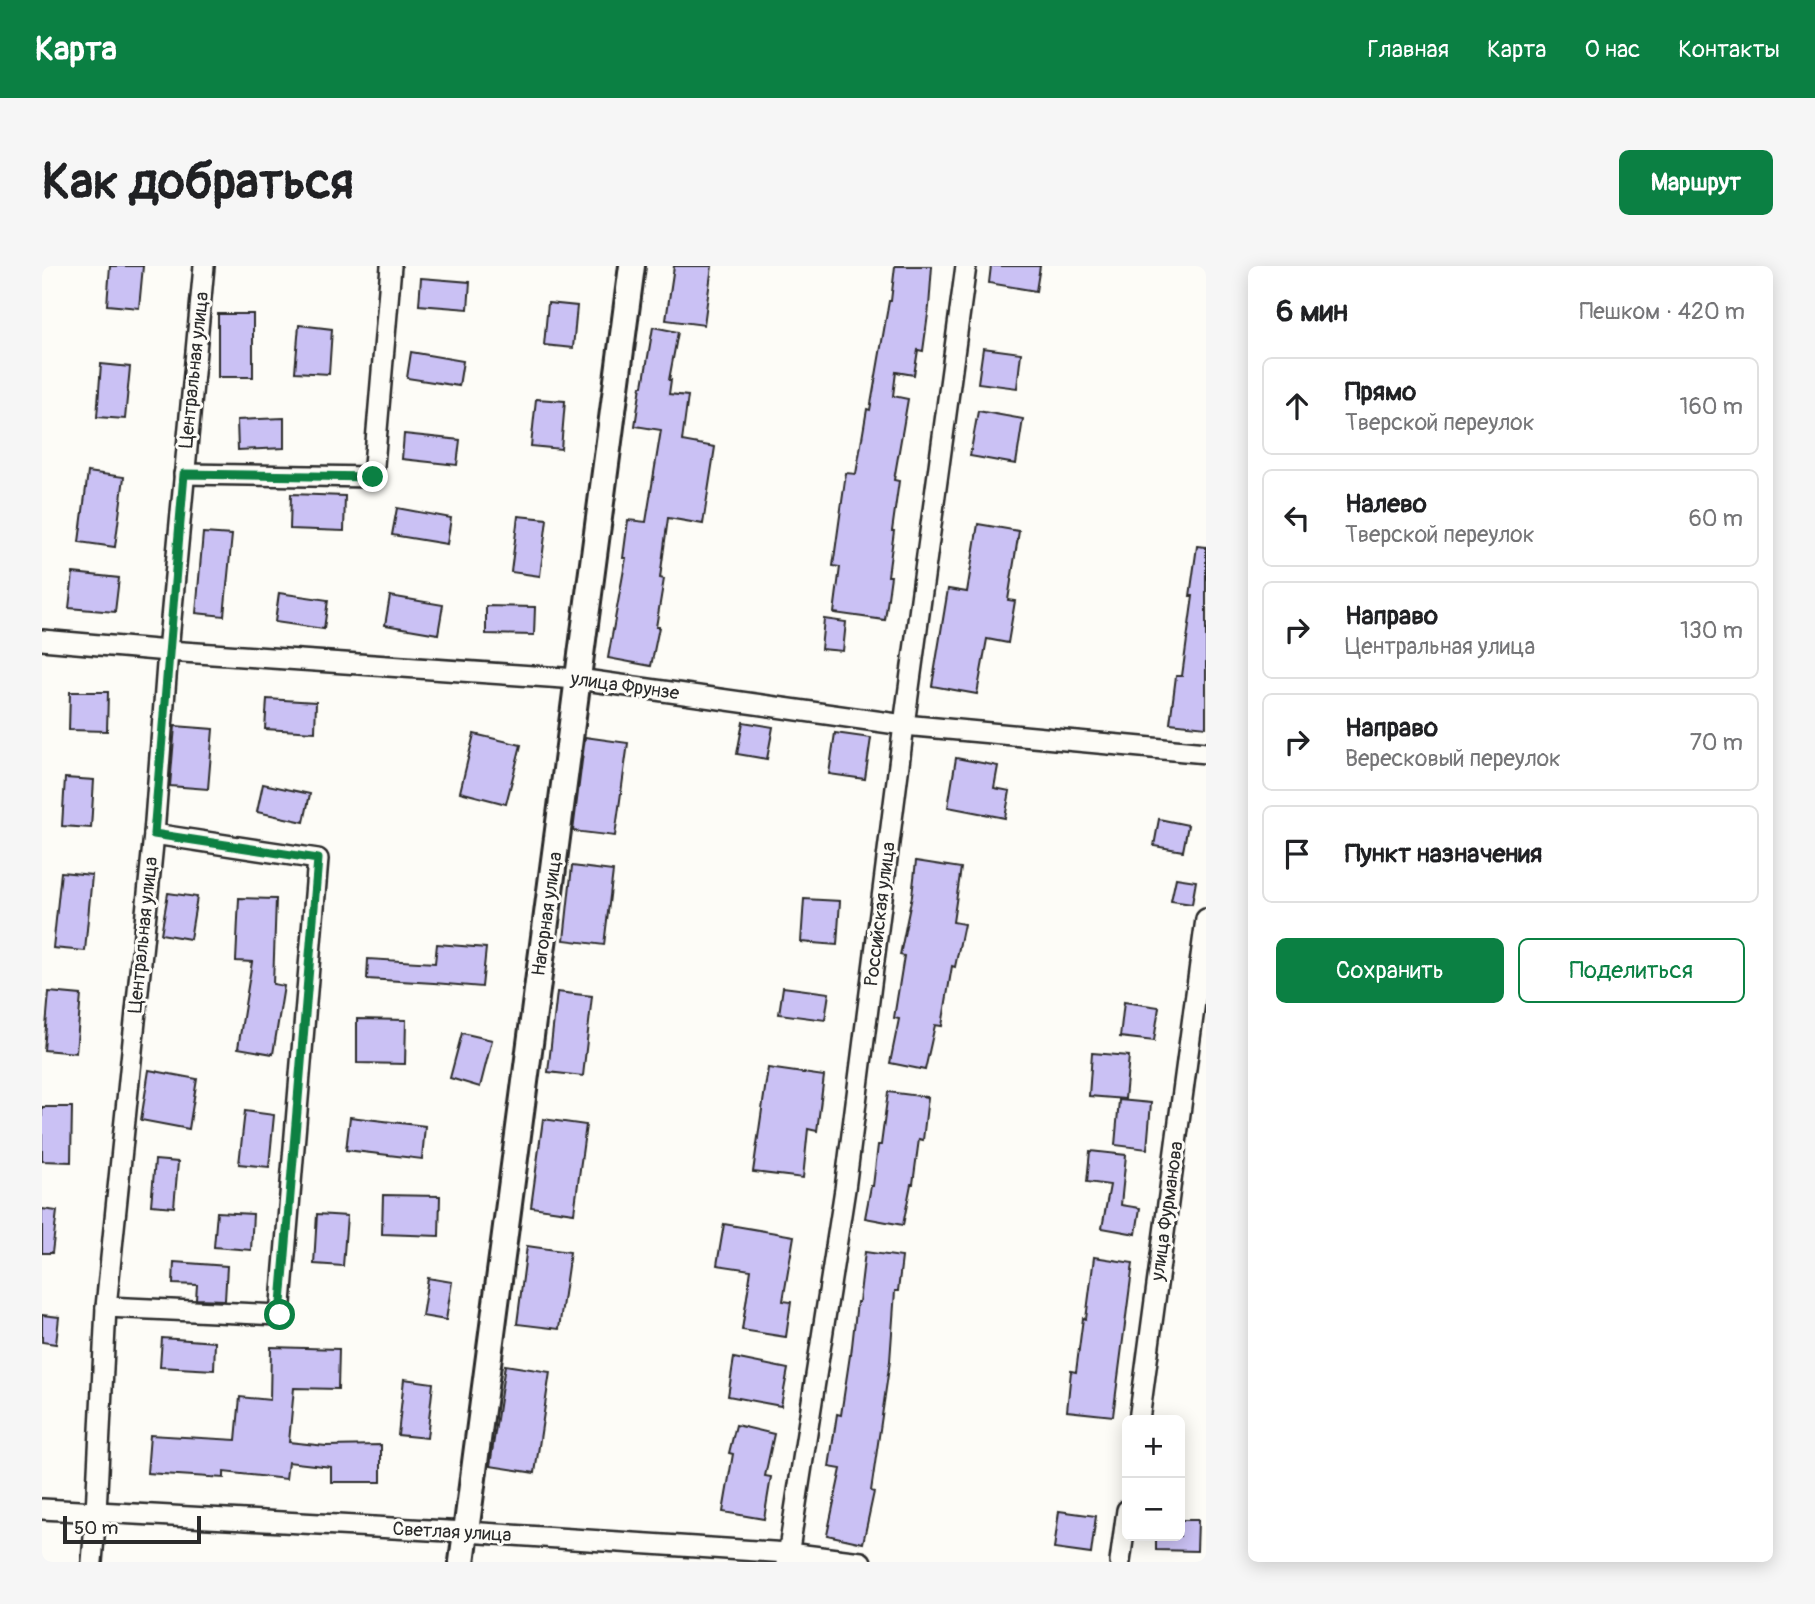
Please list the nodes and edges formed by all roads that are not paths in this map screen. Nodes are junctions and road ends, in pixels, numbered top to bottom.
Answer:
1 (204, 266) edge
2 (391, 266) edge
3 (632, 266) edge
4 (966, 266) edge
5 (184, 474) junction
6 (42, 640) edge
7 (168, 651) junction
8 (578, 679) junction
9 (904, 725) junction
10 (1206, 753) edge
11 (154, 834) junction
12 (1206, 919) edge
13 (106, 1307) junction
14 (1140, 1415) edge
15 (42, 1509) edge
16 (96, 1512) junction
17 (466, 1532) junction
18 (1123, 1541) edge
19 (788, 1557) edge
20 (92, 1562) edge
21 (461, 1562) edge
22 (861, 1562) edge
23 (1120, 1562) edge

1 - 5 street, Центральная улица
2 - 5 street
3 - 8 street, Нагорная улица
4 - 9 street, Российская улица
5 - 7 street, Центральная улица
6 - 7 street, улица Фрунзе
7 - 8 street, улица Фрунзе
7 - 11 street, Центральная улица
8 - 9 street, улица Фрунзе
8 - 17 street, Нагорная улица
9 - 10 street, улица Фрунзе
9 - 19 street, Российская улица
11 - 13 street, Центральная улица
11 - 13 street
12 - 14 street, улица Фурманова
13 - 16 street, Центральная улица
15 - 16 street, Светлая улица
16 - 17 street, Светлая улица
16 - 20 street, Центральная улица
17 - 19 street, Светлая улица
17 - 21 street, Нагорная улица
18 - 23 street
19 - 22 street, Светлая улица

